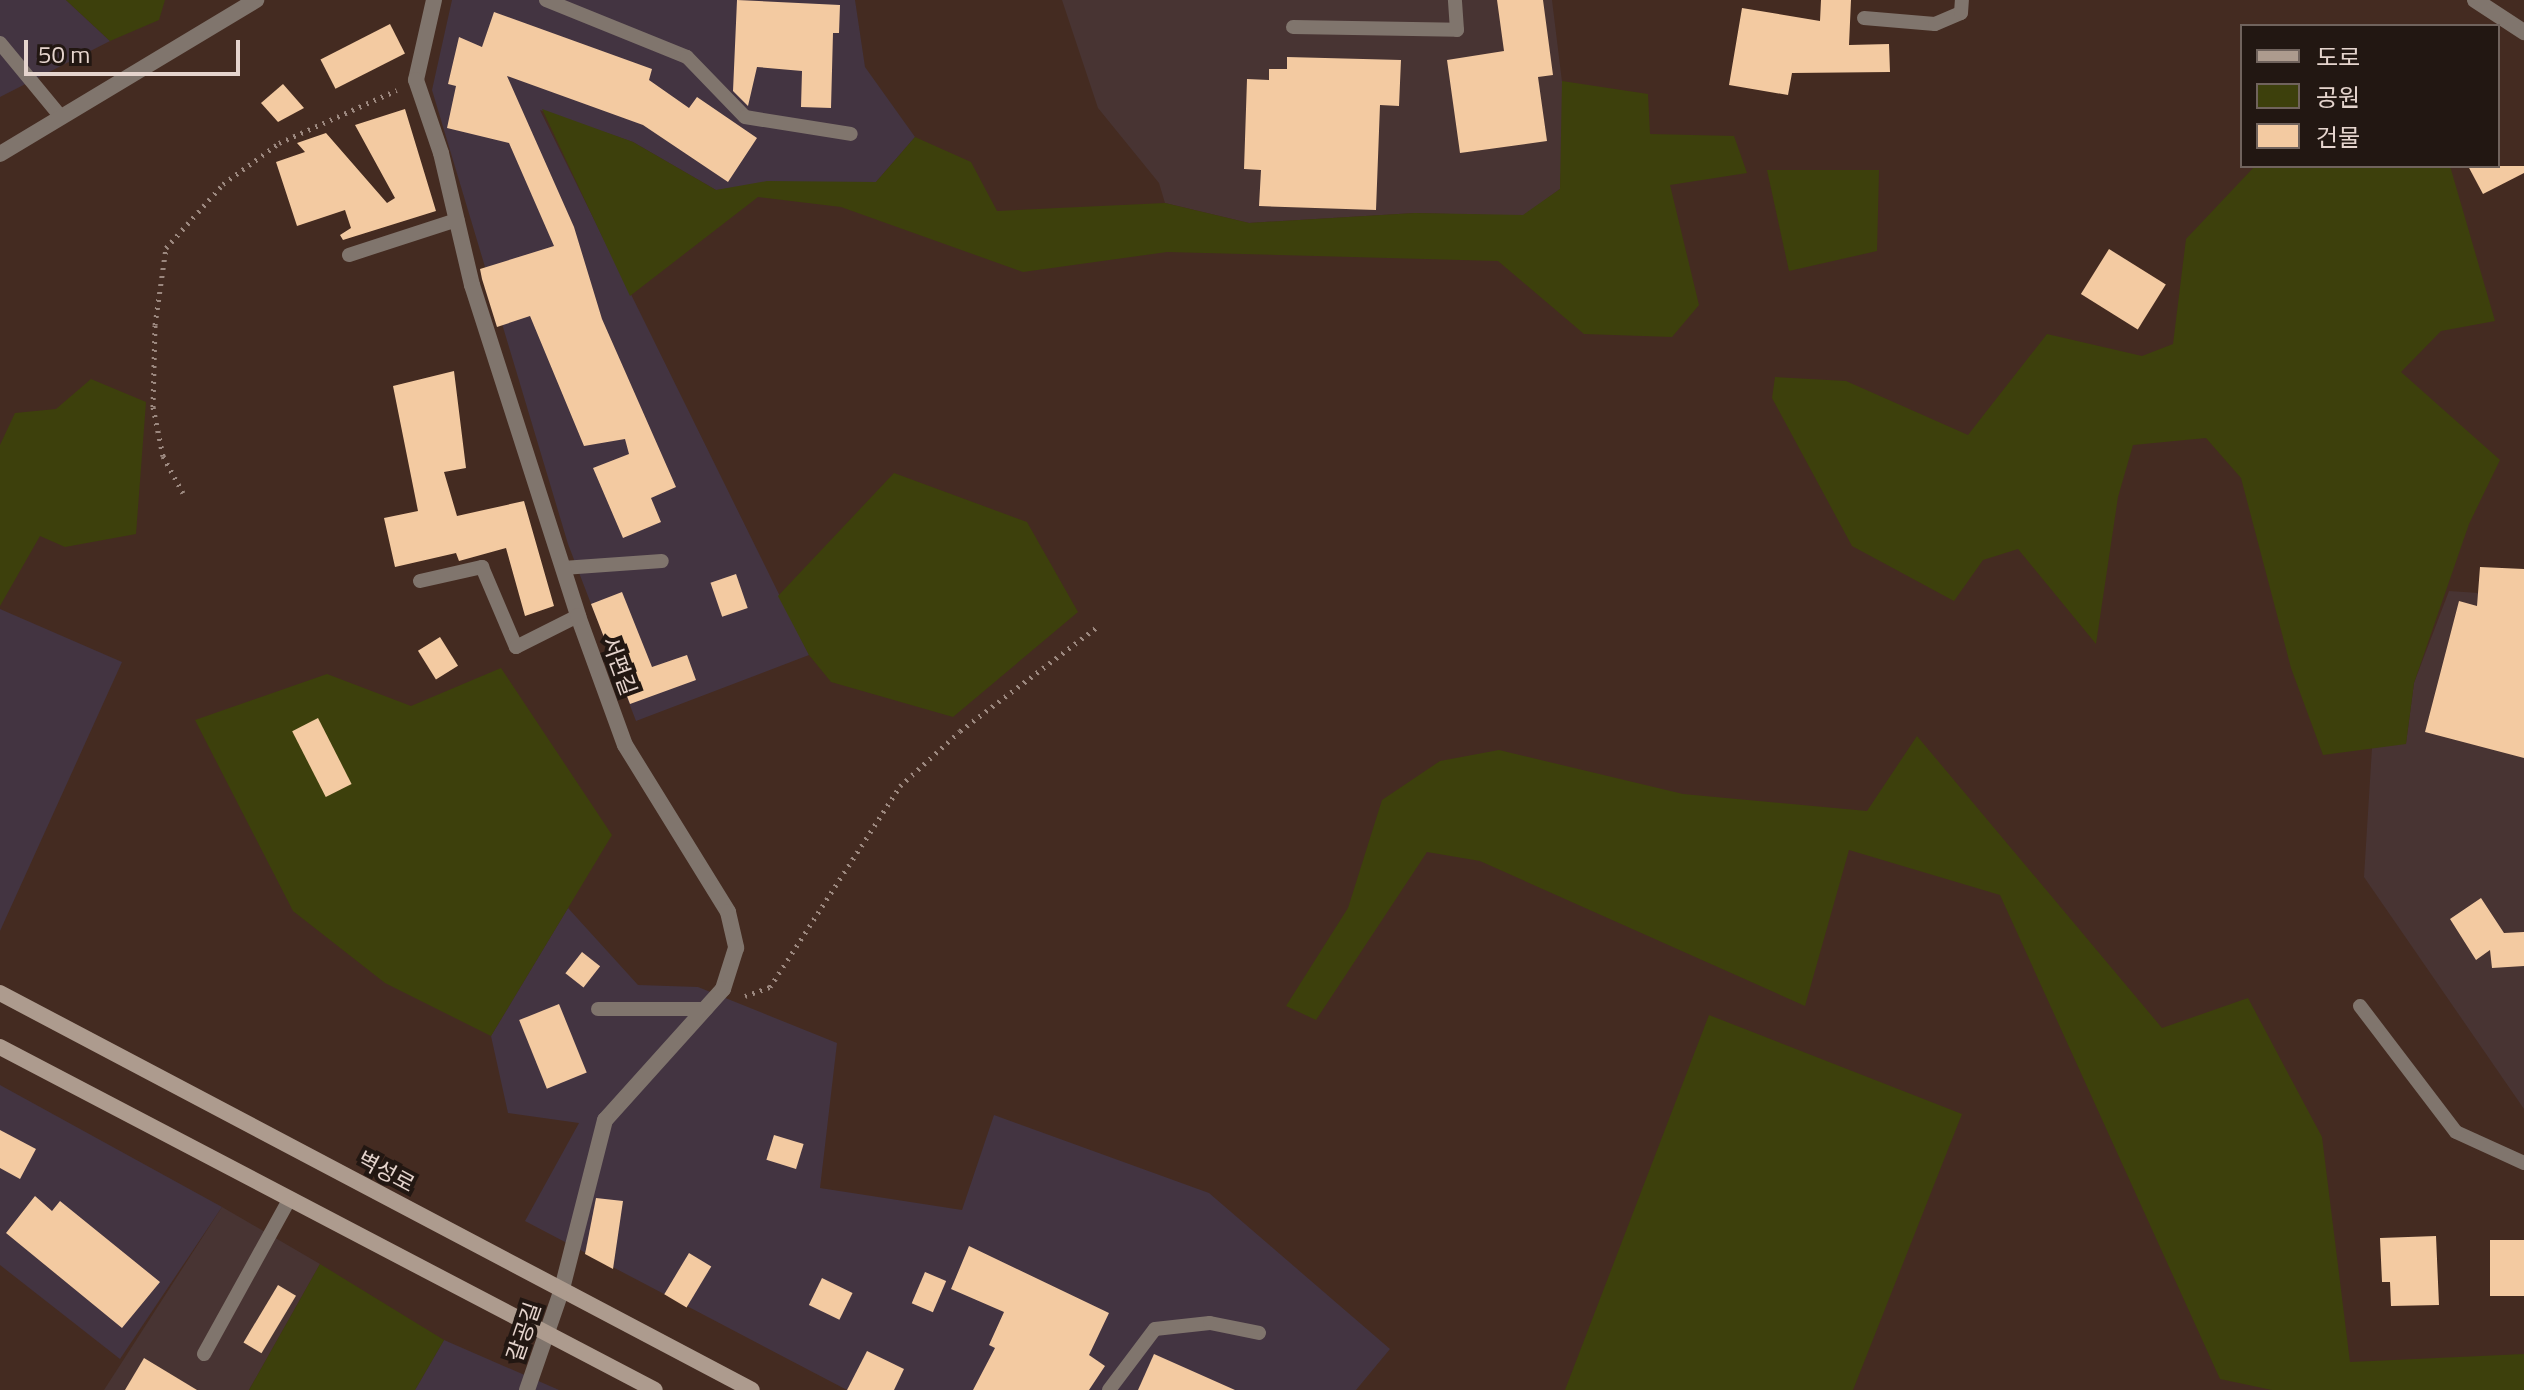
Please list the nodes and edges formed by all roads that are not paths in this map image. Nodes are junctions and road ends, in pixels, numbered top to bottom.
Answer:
1 (256, 0) edge
2 (434, 0) edge
3 (546, 0) edge
4 (1455, 0) edge
5 (1962, 0) edge
6 (2475, 0) edge
7 (1864, 18) dead end
8 (1293, 27) dead end
9 (2524, 32) edge
10 (0, 43) edge
11 (61, 117) junction
12 (851, 134) dead end
13 (0, 154) edge
14 (457, 220) junction
15 (349, 255) dead end
16 (662, 561) dead end
17 (563, 568) junction
18 (420, 581) dead end
19 (578, 616) junction
20 (0, 993) edge
21 (2360, 1006) dead end
22 (598, 1009) dead end
23 (706, 1009) junction
24 (0, 1047) edge
25 (2524, 1163) edge
26 (290, 1198) junction
27 (562, 1289) junction
28 (547, 1332) junction
29 (1259, 1333) dead end
30 (204, 1354) dead end
31 (527, 1390) edge
32 (654, 1390) edge
33 (752, 1390) edge
34 (1109, 1390) edge

1 - 11 street
2 - 14 street, 서편길
3 - 12 lane
4 - 8 lane
5 - 7 lane
6 - 9 street
10 - 11 lane
11 - 13 street
14 - 15 lane
14 - 17 street, 서편길
16 - 17 lane
17 - 19 street, 서편길
18 - 19 lane
19 - 23 street, 서편길
20 - 27 main road, 벽성로
21 - 25 lane
22 - 23 lane
23 - 27 street, 서편길
24 - 26 main road
26 - 28 main road
26 - 30 lane
27 - 28 street, 갈공길
27 - 33 main road, 벽성로
28 - 31 street, 갈공길
28 - 32 main road
29 - 34 lane

